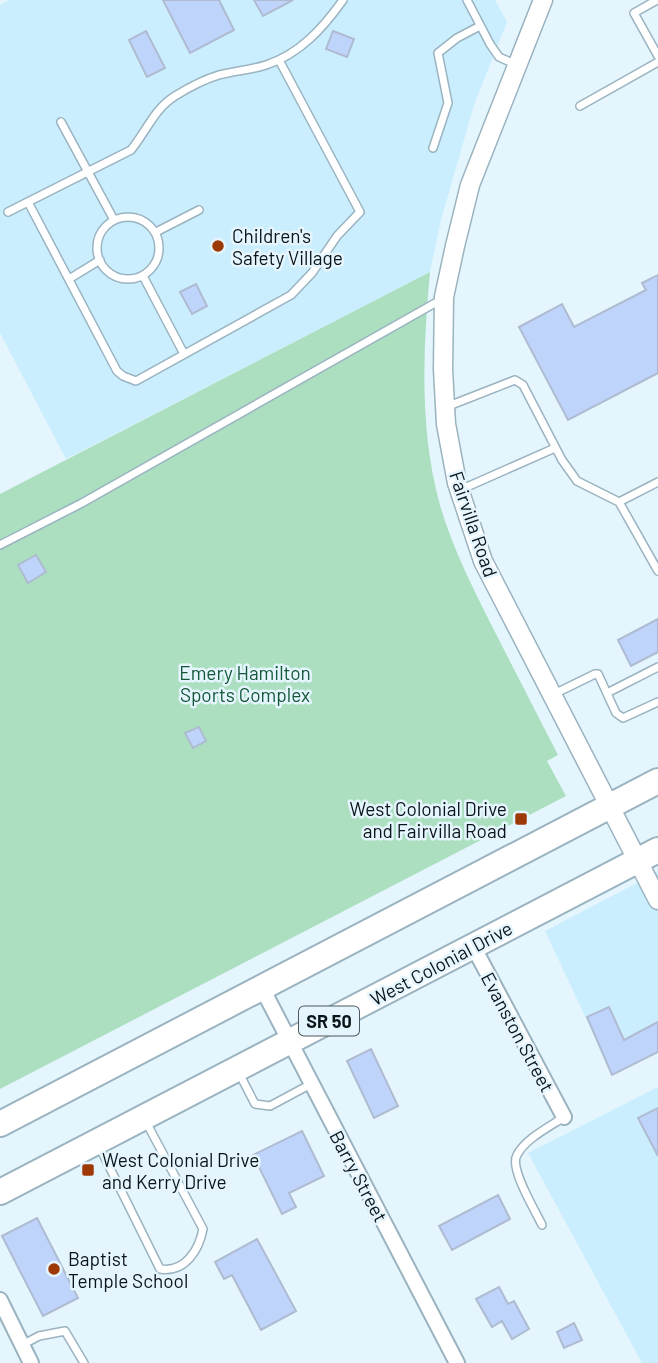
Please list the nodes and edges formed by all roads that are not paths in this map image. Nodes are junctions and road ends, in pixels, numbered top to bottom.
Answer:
1 (343, 0) edge
2 (467, 0) edge
3 (543, 0) edge
4 (657, 0) edge
5 (480, 26) junction
6 (658, 56) edge
7 (279, 60) junction
8 (658, 62) edge
9 (518, 66) junction
10 (580, 106) dead end
11 (61, 122) dead end
12 (433, 148) dead end
13 (89, 171) junction
14 (28, 202) junction
15 (199, 210) dead end
16 (8, 212) dead end
17 (114, 220) junction
18 (156, 232) junction
19 (100, 260) junction
20 (143, 276) junction
21 (69, 279) junction
22 (444, 297) junction
23 (184, 354) junction
24 (445, 407) junction
25 (555, 448) junction
26 (658, 482) edge
27 (459, 490) junction
28 (619, 502) junction
29 (0, 545) edge
30 (658, 571) edge
31 (658, 667) edge
32 (607, 693) junction
33 (551, 695) junction
34 (658, 702) edge
35 (658, 781) edge
36 (609, 807) junction
37 (648, 855) edge
38 (658, 900) edge
39 (473, 946) junction
40 (262, 988) junction
41 (290, 1042) junction
42 (237, 1069) junction
43 (311, 1084) junction
44 (564, 1117) joint
45 (144, 1118) junction
46 (0, 1124) edge
47 (98, 1142) junction
48 (0, 1192) edge
49 (541, 1225) dead end
50 (0, 1300) edge
51 (22, 1345) junction
52 (31, 1363) edge
53 (84, 1363) edge
54 (457, 1363) edge

1 - 7 lane
2 - 5 lane
3 - 9 street, Fairvilla Road
4 - 6 lane
5 - 9 lane
5 - 12 lane
7 - 13 lane
7 - 23 lane
8 - 10 lane
9 - 22 street, Fairvilla Road
11 - 13 lane
13 - 14 lane
13 - 17 lane
14 - 16 lane
14 - 21 lane
15 - 18 lane
17 - 18 lane
17 - 19 lane
18 - 20 lane
19 - 20 lane
19 - 21 lane
20 - 23 lane
21 - 23 lane
22 - 24 street, Fairvilla Road
22 - 29 lane
24 - 25 lane
24 - 27 street, Fairvilla Road
25 - 27 lane
25 - 28 lane
26 - 28 lane
27 - 33 street, Fairvilla Road
28 - 30 lane
31 - 32 lane
32 - 33 lane
32 - 34 lane
33 - 36 street, Fairvilla Road
35 - 36 highway
36 - 37 street, Fairvilla Road
36 - 40 highway
37 - 38 street, Fairvilla Road
37 - 39 highway, West Colonial Drive / SR 50
39 - 41 highway, West Colonial Drive / SR 50
39 - 44 street, Evanston Street
40 - 41 street, Barry Street
40 - 46 highway
41 - 42 highway, West Colonial Drive / SR 50
41 - 43 street, Barry Street
42 - 43 lane
42 - 45 highway, West Colonial Drive / SR 50
43 - 54 street, Barry Street
44 - 49 lane
45 - 47 highway, West Colonial Drive / SR 50
45 - 47 lane
47 - 48 highway, West Colonial Drive / SR 50
50 - 51 street
51 - 52 street
51 - 53 lane

